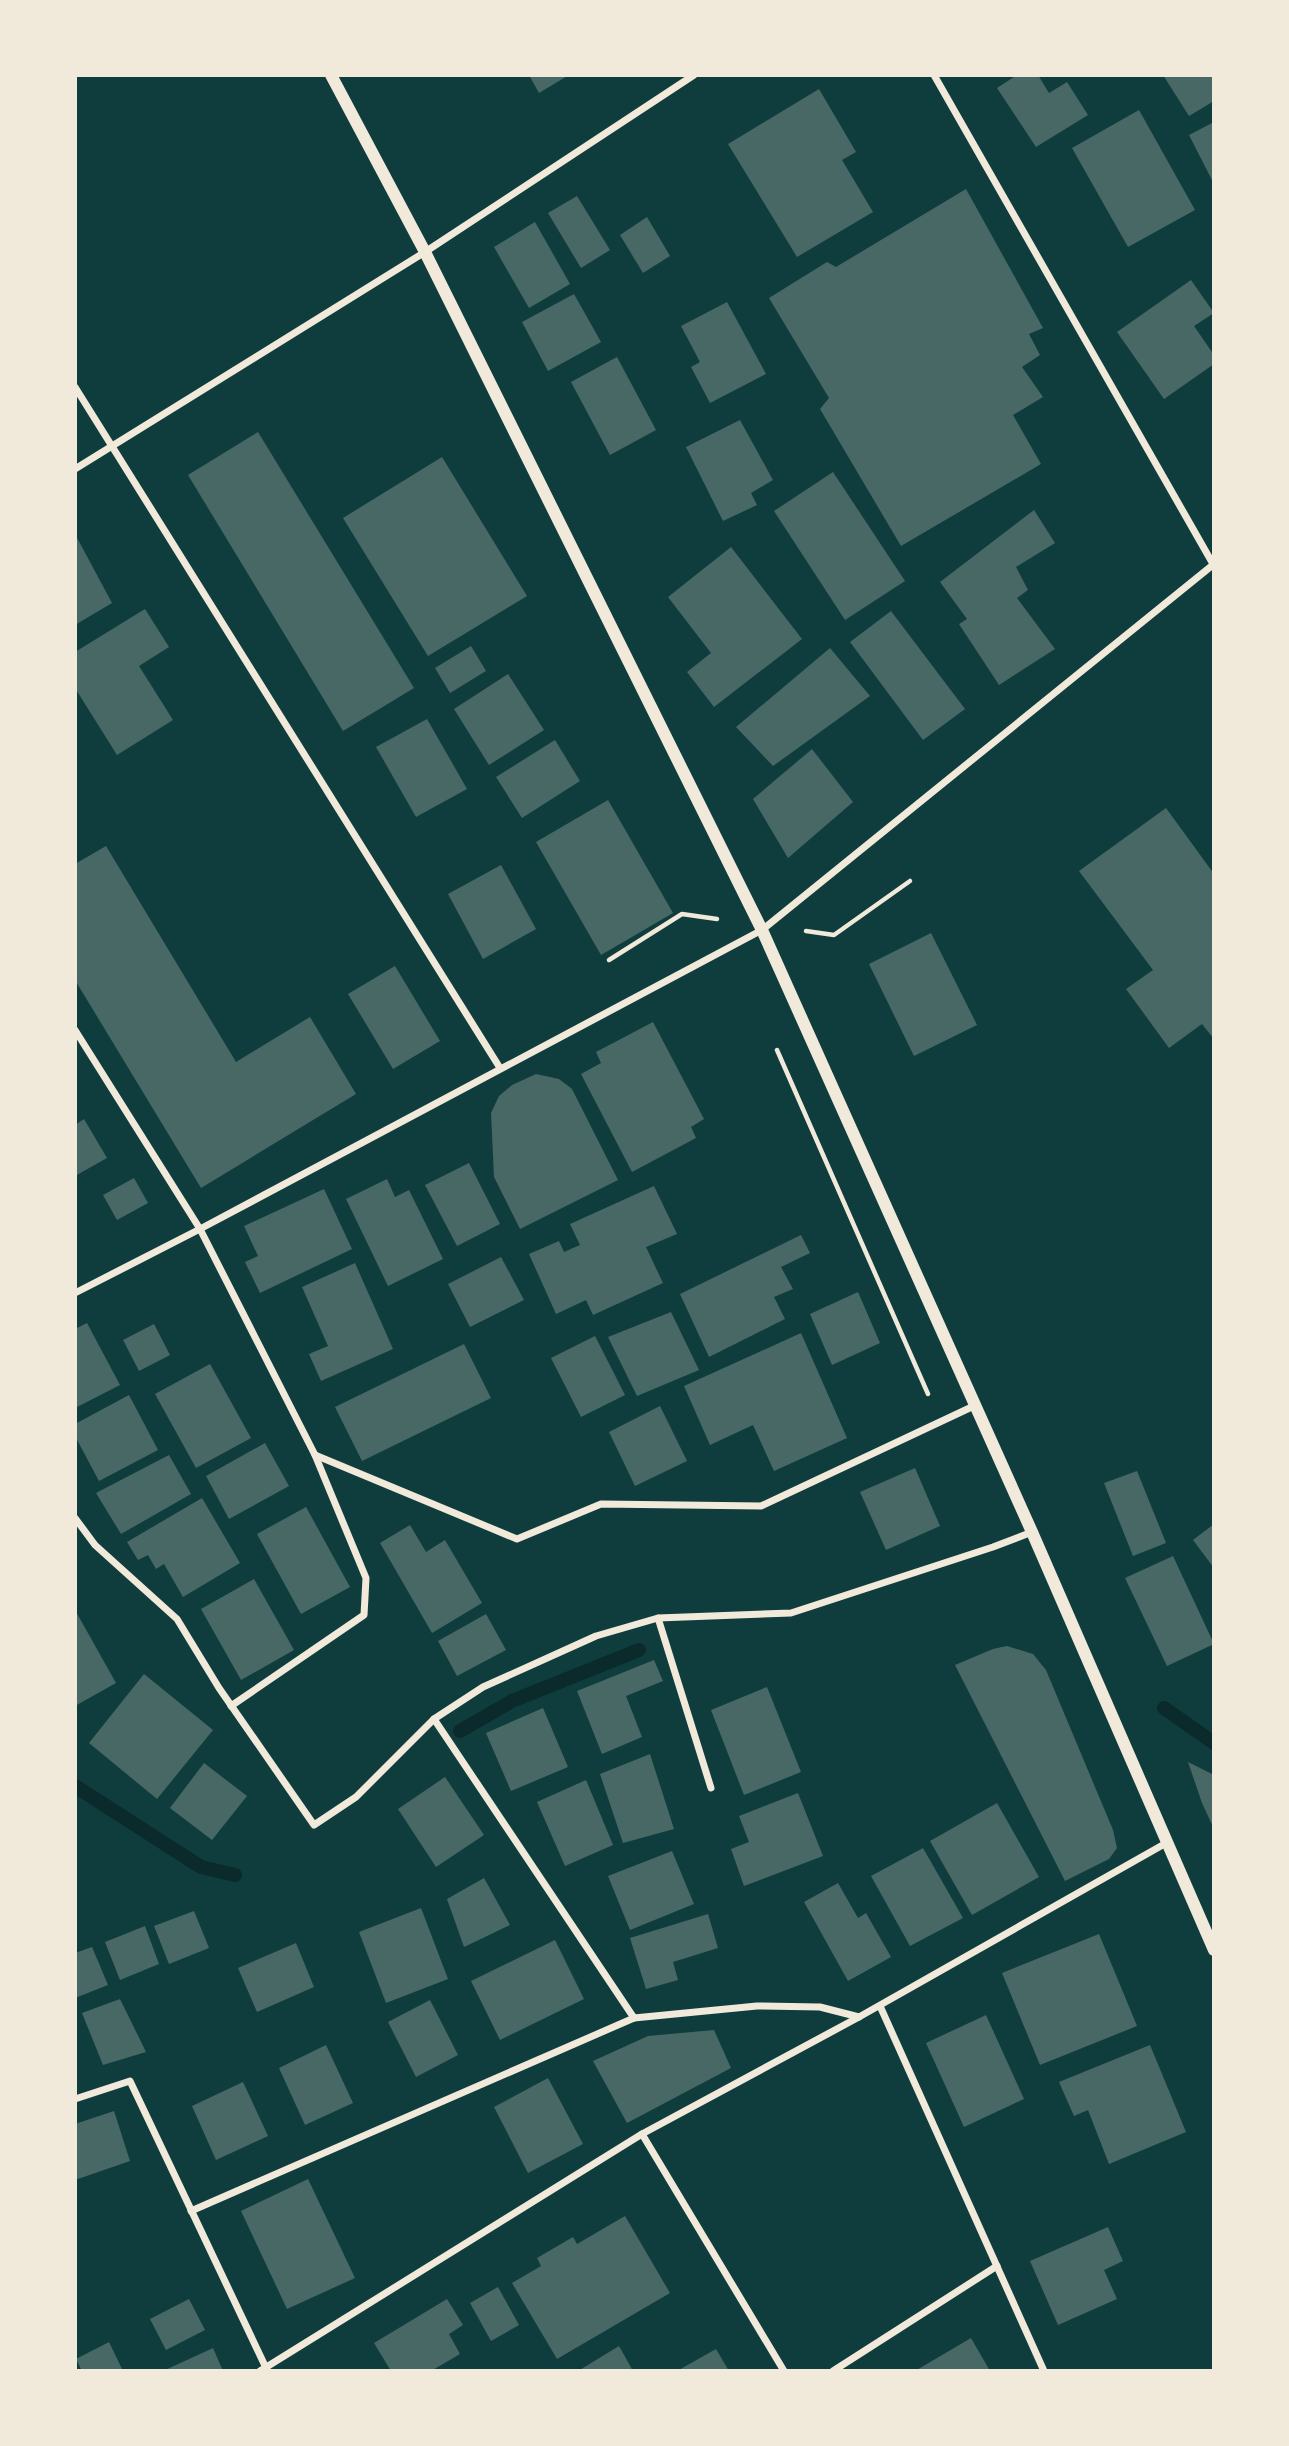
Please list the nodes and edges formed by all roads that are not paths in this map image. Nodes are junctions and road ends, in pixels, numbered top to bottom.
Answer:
1 (331, 75) edge
2 (694, 75) edge
3 (934, 75) edge
4 (425, 252) junction
5 (75, 387) edge
6 (113, 445) junction
7 (75, 469) edge
8 (1214, 564) edge
9 (762, 930) junction
10 (75, 1030) edge
11 (500, 1068) junction
12 (200, 1229) junction
13 (75, 1293) edge
14 (975, 1405) junction
15 (315, 1455) junction
16 (75, 1518) edge
17 (1032, 1532) junction
18 (658, 1618) junction
19 (231, 1706) junction
20 (434, 1719) junction
21 (711, 1788) dead end
22 (1168, 1842) junction
23 (1214, 1950) edge
24 (880, 2006) junction
25 (859, 2017) junction
26 (634, 2018) junction
27 (75, 2099) edge
28 (642, 2134) junction
29 (191, 2211) junction
30 (997, 2266) junction
31 (264, 2370) edge
32 (784, 2371) edge
33 (833, 2371) edge
34 (1044, 2371) edge

1 - 4 street
2 - 4 street
3 - 8 street
4 - 6 street
4 - 9 street
5 - 6 street
6 - 7 street
6 - 11 street
8 - 9 street
9 - 11 street
9 - 14 street
10 - 12 street
11 - 12 street
12 - 13 street
12 - 15 street
14 - 15 street
14 - 17 street
15 - 19 street
16 - 19 street
17 - 18 street
17 - 22 street
18 - 20 street
18 - 21 street
19 - 20 street
20 - 26 street
22 - 23 street
22 - 24 street
24 - 25 street
24 - 30 street
25 - 26 street
25 - 28 street
26 - 29 street
27 - 29 street
28 - 31 street
28 - 32 street
29 - 31 street
30 - 33 street
30 - 34 street

